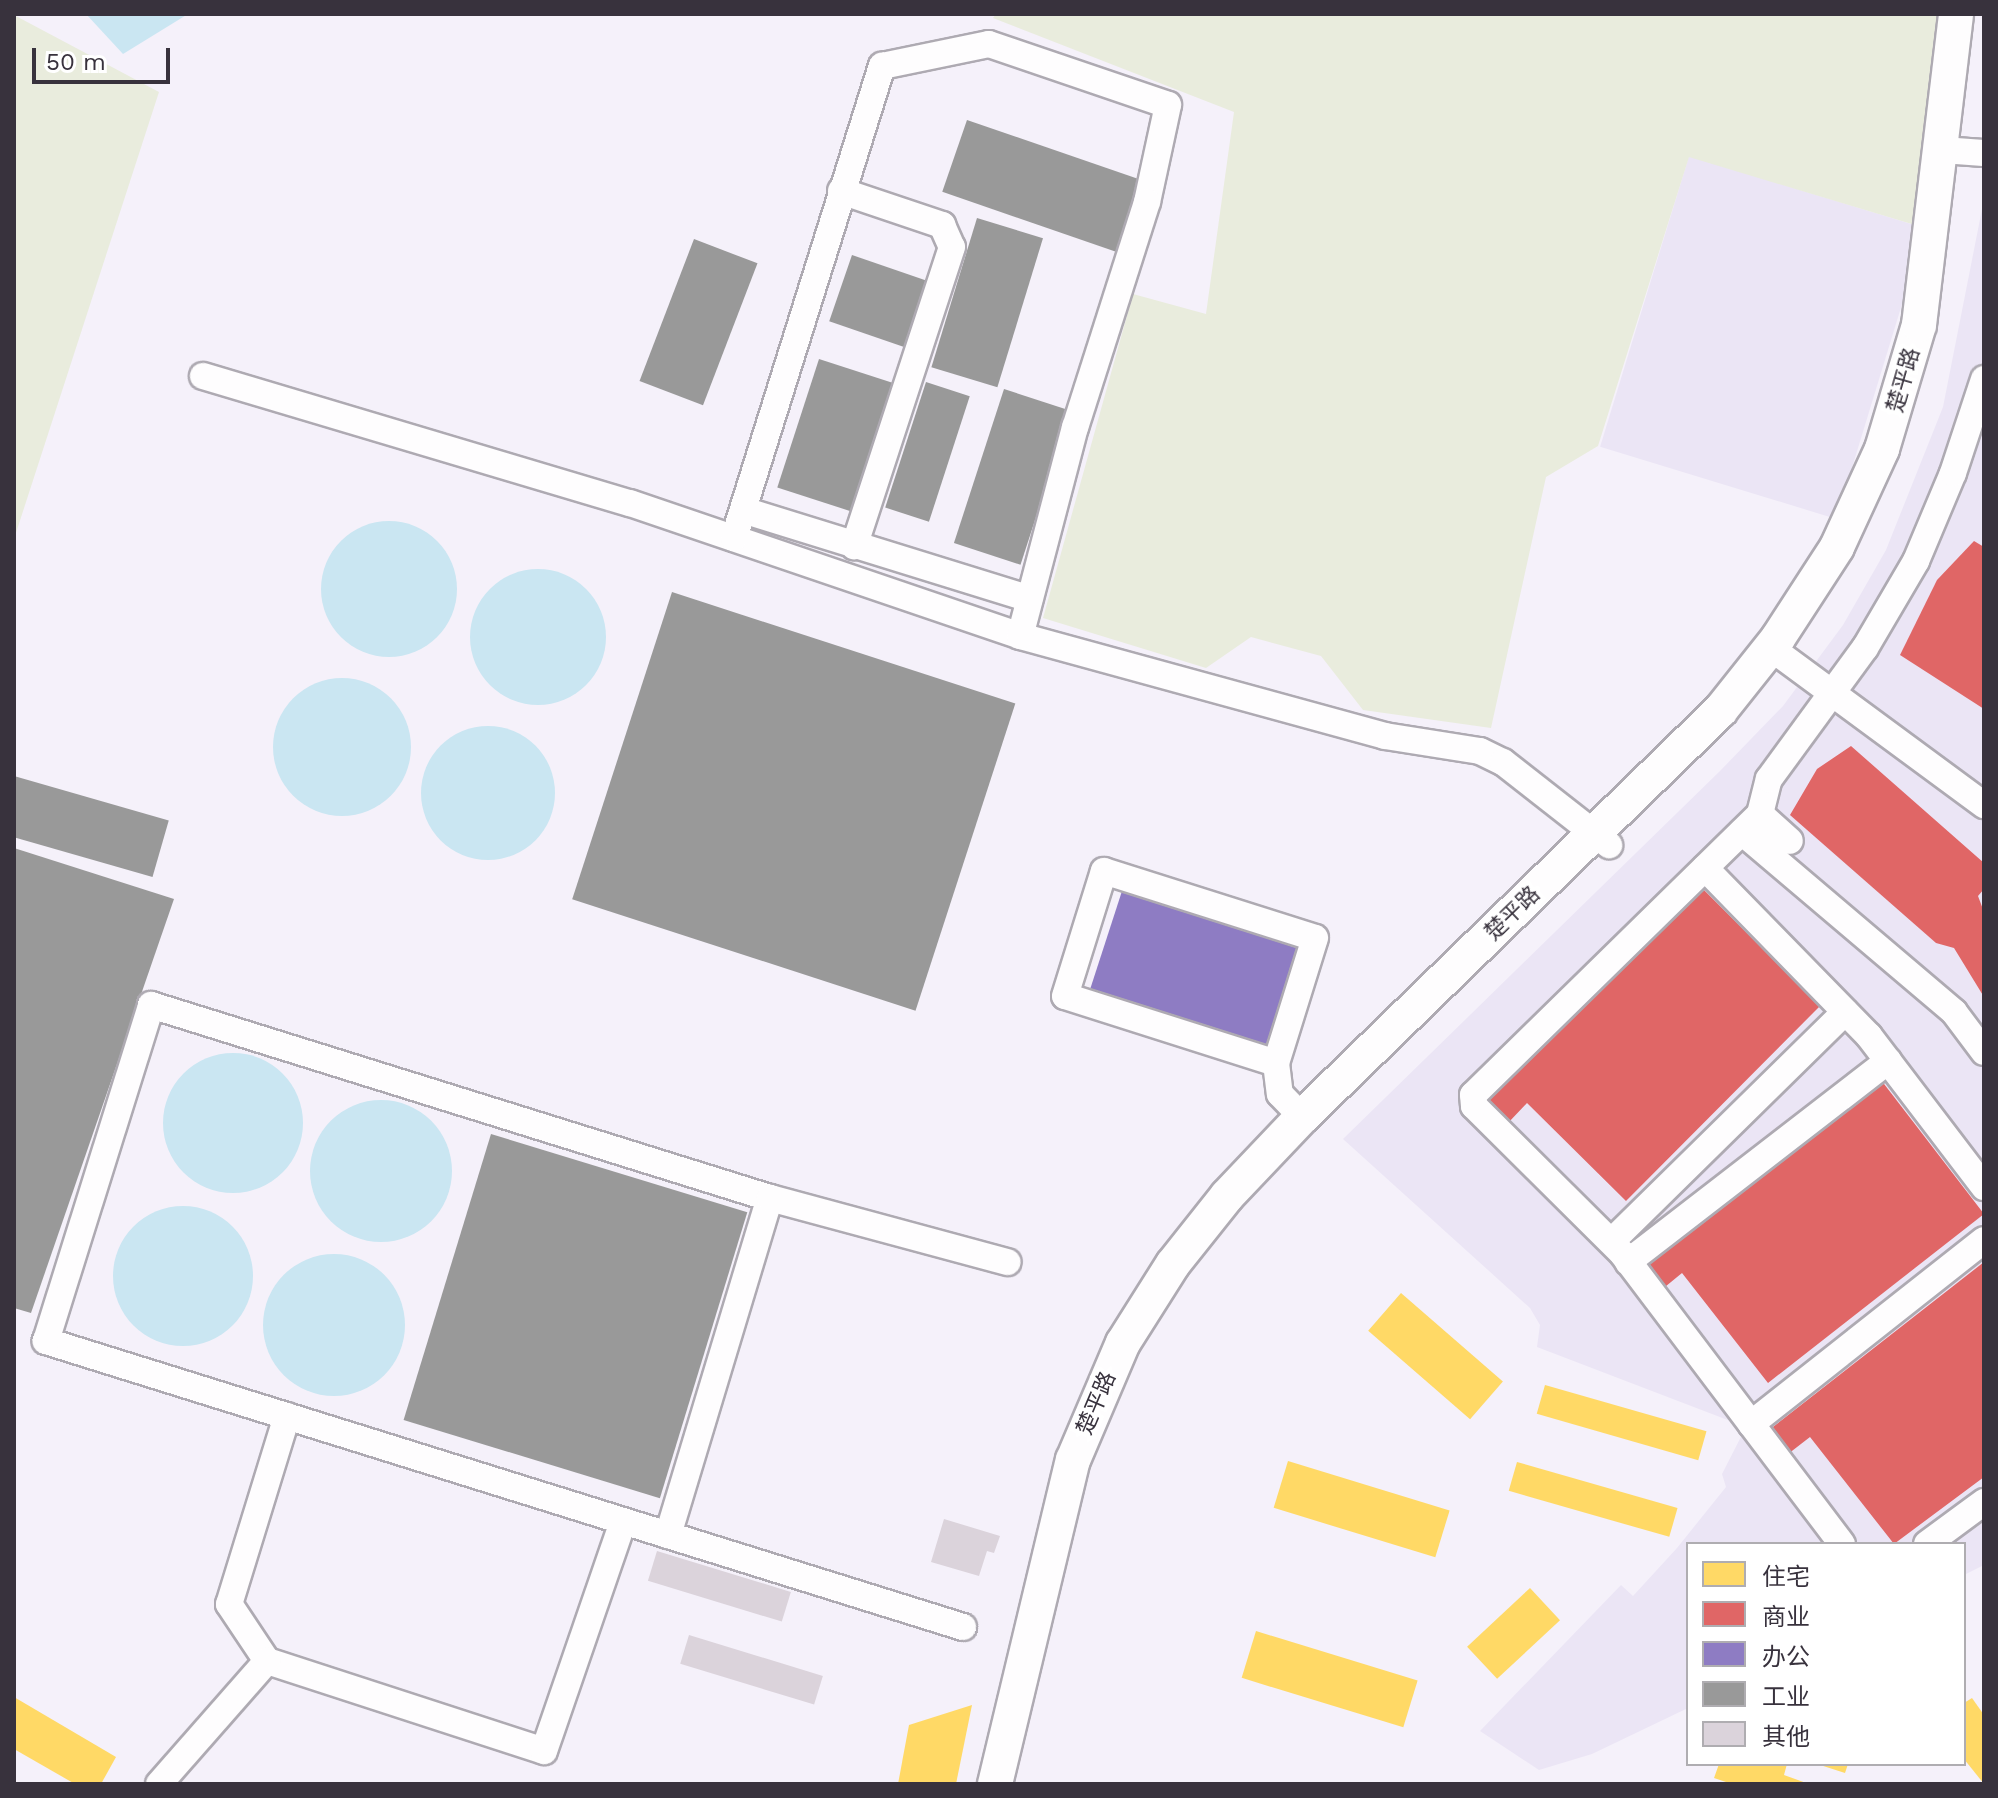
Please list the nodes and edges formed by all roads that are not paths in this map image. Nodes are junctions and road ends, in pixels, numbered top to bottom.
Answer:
1 (1956, 14) edge
2 (1978, 14) edge
3 (1964, 145) edge
4 (841, 191) junction
5 (203, 376) dead end
6 (1984, 379) edge
7 (743, 510) junction
8 (734, 538) junction
9 (854, 546) junction
10 (1030, 599) junction
11 (1020, 636) junction
12 (1782, 649) junction
13 (1837, 689) junction
14 (1984, 788) edge
15 (1984, 805) edge
16 (1752, 822) junction
17 (1602, 839) junction
18 (1787, 845) dead end
19 (1705, 868) junction
20 (1845, 1012) junction
21 (1984, 1052) edge
22 (1888, 1061) junction
23 (1276, 1063) junction
24 (1302, 1117) junction
25 (1984, 1187) edge
26 (770, 1198) junction
27 (1984, 1240) edge
28 (1620, 1252) junction
29 (1008, 1262) dead end
30 (287, 1416) junction
31 (1751, 1424) junction
32 (1984, 1502) edge
33 (623, 1521) junction
34 (668, 1535) junction
35 (1840, 1542) edge
36 (1930, 1542) edge
37 (963, 1627) dead end
38 (267, 1661) junction
39 (159, 1784) edge
40 (995, 1784) edge
41 (1017, 1784) edge

1 - 3 main road, 楚平路
2 - 3 main road, 楚平路
3 - 12 main road, 楚平路
4 - 7 street
4 - 9 street
4 - 10 street
5 - 8 street
6 - 13 street
7 - 8 street
7 - 9 street
8 - 11 street
9 - 10 street
10 - 11 street
11 - 17 street
12 - 13 street
12 - 17 main road, 楚平路
13 - 14 street
13 - 15 street
13 - 16 street
16 - 18 street
16 - 19 street
16 - 21 street
17 - 24 main road, 楚平路
17 - 41 main road, 楚平路
19 - 20 street
19 - 28 street
20 - 22 street
20 - 28 street
22 - 25 street
22 - 28 street
23 - 23 street
23 - 24 street
24 - 40 main road, 楚平路
26 - 29 street
26 - 30 street
26 - 34 street
27 - 31 street
28 - 31 street
30 - 33 street
30 - 38 street
31 - 35 street
32 - 36 street
33 - 34 street
33 - 38 street
34 - 37 street
38 - 39 street

